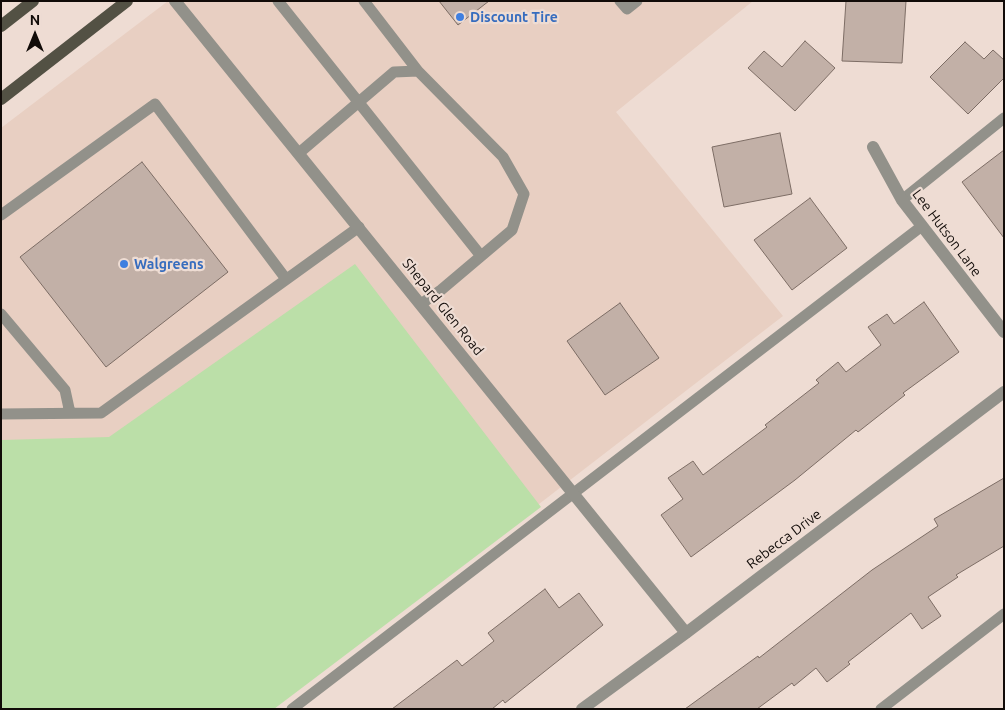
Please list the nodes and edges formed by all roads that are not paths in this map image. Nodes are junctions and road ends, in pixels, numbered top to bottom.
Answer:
1 (33, 1) edge
2 (127, 1) edge
3 (175, 1) edge
4 (278, 1) edge
5 (364, 1) edge
6 (620, 1) edge
7 (637, 1) edge
8 (1, 26) edge
9 (418, 71) junction
10 (1, 99) edge
11 (359, 102) junction
12 (1004, 118) edge
13 (873, 147) dead end
14 (299, 154) junction
15 (902, 200) junction
16 (1, 215) edge
17 (922, 226) junction
18 (359, 228) junction
19 (482, 256) junction
20 (286, 279) junction
21 (421, 304) junction
22 (1, 314) edge
23 (1004, 332) edge
24 (1004, 392) edge
25 (70, 413) junction
26 (1, 414) edge
27 (574, 492) junction
28 (1004, 614) edge
29 (686, 633) junction
30 (292, 709) edge
31 (582, 709) edge
32 (881, 709) edge

1 - 8 main road
2 - 10 main road
3 - 14 street, Shepard Glen Road
4 - 11 lane
5 - 9 lane
6 - 7 lane
9 - 11 lane
9 - 19 lane
11 - 14 lane
11 - 19 lane
12 - 15 lane
13 - 15 street, Lee Hutson Lane
14 - 18 street, Shepard Glen Road
15 - 17 street, Lee Hutson Lane
16 - 20 lane
17 - 23 street, Lee Hutson Lane
17 - 27 lane
18 - 20 lane
18 - 21 street, Shepard Glen Road
19 - 21 lane
20 - 25 lane
21 - 27 street, Shepard Glen Road
22 - 25 lane
24 - 29 street, Rebecca Drive
25 - 26 lane
27 - 29 street, Shepard Glen Road
27 - 30 lane
28 - 32 lane
29 - 31 street, Rebecca Drive

